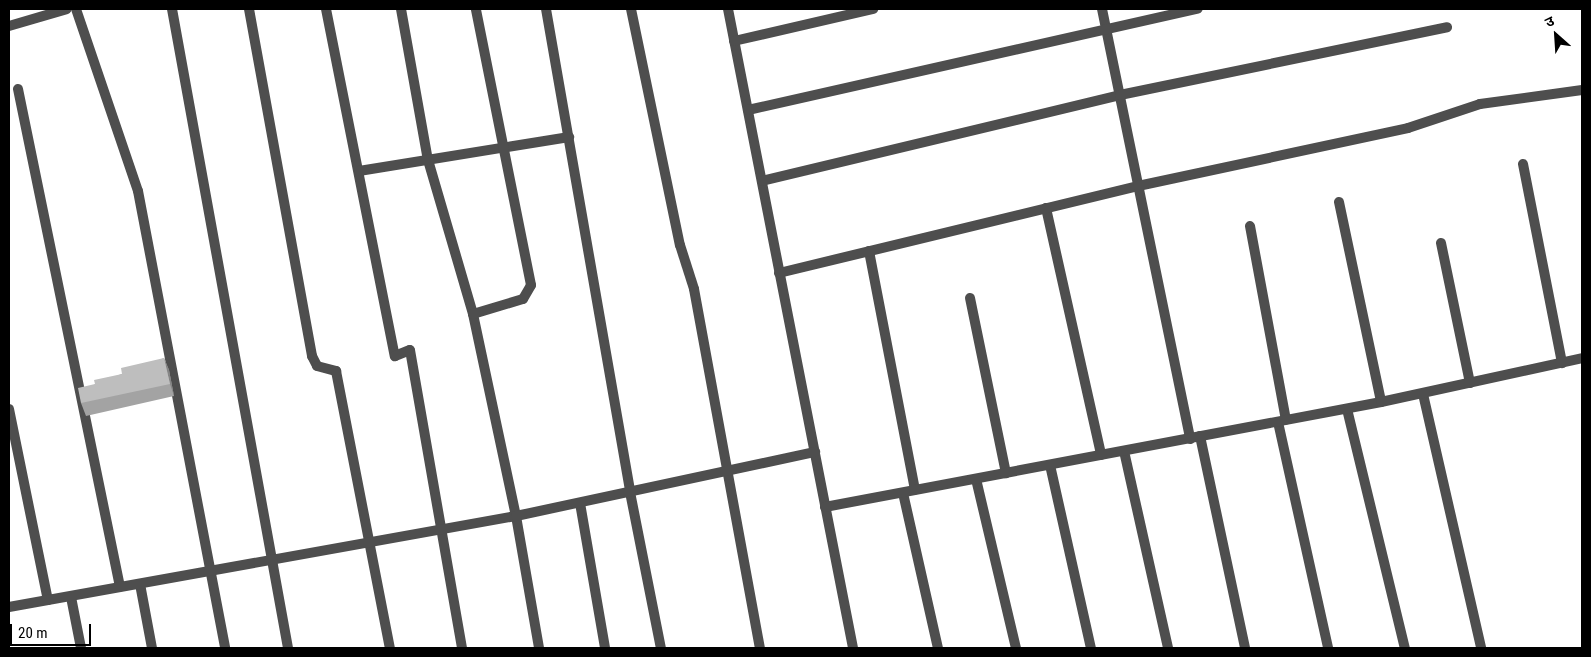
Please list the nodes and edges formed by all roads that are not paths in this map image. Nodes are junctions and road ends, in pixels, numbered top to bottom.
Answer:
1 (67, 9) edge
2 (76, 9) edge
3 (172, 9) edge
4 (249, 9) edge
5 (326, 9) edge
6 (401, 9) edge
7 (476, 9) edge
8 (546, 9) edge
9 (631, 9) edge
10 (728, 9) edge
11 (873, 9) edge
12 (1102, 9) edge
13 (1198, 9) edge
14 (9, 26) edge
15 (1447, 27) dead end
16 (1106, 28) junction
17 (734, 41) junction
18 (18, 89) dead end
19 (1582, 90) edge
20 (1120, 95) junction
21 (748, 110) junction
22 (569, 137) junction
23 (502, 148) junction
24 (428, 160) junction
25 (1523, 164) dead end
26 (359, 172) junction
27 (762, 181) junction
28 (1138, 186) junction
29 (1339, 202) dead end
30 (1046, 208) junction
31 (1250, 226) dead end
32 (1441, 243) dead end
33 (869, 251) junction
34 (779, 273) junction
35 (970, 298) dead end
36 (473, 314) junction
37 (1582, 358) edge
38 (1562, 363) junction
39 (1470, 383) junction
40 (1423, 394) junction
41 (1381, 402) junction
42 (9, 409) edge
43 (1347, 409) junction
44 (1282, 421) junction
45 (1195, 438) junction
46 (1124, 451) junction
47 (814, 452) junction
48 (1101, 455) junction
49 (1050, 465) junction
50 (730, 470) junction
51 (1006, 473) junction
52 (976, 479) junction
53 (915, 490) junction
54 (630, 492) junction
55 (904, 492) junction
56 (580, 502) junction
57 (826, 507) junction
58 (516, 516) junction
59 (442, 530) junction
60 (371, 543) junction
61 (272, 560) junction
62 (211, 571) junction
63 (140, 584) junction
64 (120, 587) junction
65 (71, 596) junction
66 (48, 600) junction
67 (9, 607) edge
68 (81, 648) edge
69 (152, 648) edge
70 (225, 648) edge
71 (288, 648) edge
72 (390, 648) edge
73 (462, 648) edge
74 (540, 648) edge
75 (605, 648) edge
76 (661, 648) edge
77 (760, 648) edge
78 (853, 648) edge
79 (938, 648) edge
80 (1016, 648) edge
81 (1091, 648) edge
82 (1168, 648) edge
83 (1245, 648) edge
84 (1328, 648) edge
85 (1405, 648) edge
86 (1482, 648) edge

1 - 14 street
2 - 62 street
3 - 61 street
4 - 60 street
5 - 26 street
6 - 24 street
7 - 23 street
8 - 22 street
9 - 50 street
10 - 17 street
11 - 17 street
12 - 16 street
13 - 16 street
15 - 20 street
16 - 20 street
16 - 21 street
17 - 21 street
18 - 64 street
19 - 28 street
20 - 27 street
20 - 28 street
21 - 27 street
22 - 23 street
22 - 54 street
23 - 24 street
23 - 36 street
24 - 26 street
24 - 36 street
25 - 38 street
26 - 59 street
27 - 34 street
28 - 30 street
28 - 45 street
29 - 41 street
30 - 33 street
30 - 48 street
31 - 44 street
32 - 39 street
33 - 34 street
33 - 53 street
34 - 47 street
35 - 51 street
36 - 58 street
37 - 38 street
38 - 39 street
39 - 40 street
40 - 41 street
40 - 86 street
41 - 43 street
42 - 66 street
43 - 44 street
43 - 85 street
44 - 45 street
44 - 84 street
45 - 46 street
45 - 83 street
46 - 48 street
46 - 82 street
47 - 50 street
47 - 57 street
48 - 49 street
49 - 51 street
49 - 81 street
50 - 54 street
50 - 77 street
51 - 52 street
52 - 53 street
52 - 80 street
53 - 55 street
54 - 56 street
54 - 76 street
55 - 57 street
55 - 79 street
56 - 58 street
56 - 75 street
57 - 78 street
58 - 59 street
58 - 74 street
59 - 60 street
59 - 73 street
60 - 61 street
60 - 72 street
61 - 62 street
61 - 71 street
62 - 63 street
62 - 70 street
63 - 64 street
63 - 69 street
64 - 65 street
65 - 66 street
65 - 68 street
66 - 67 street

